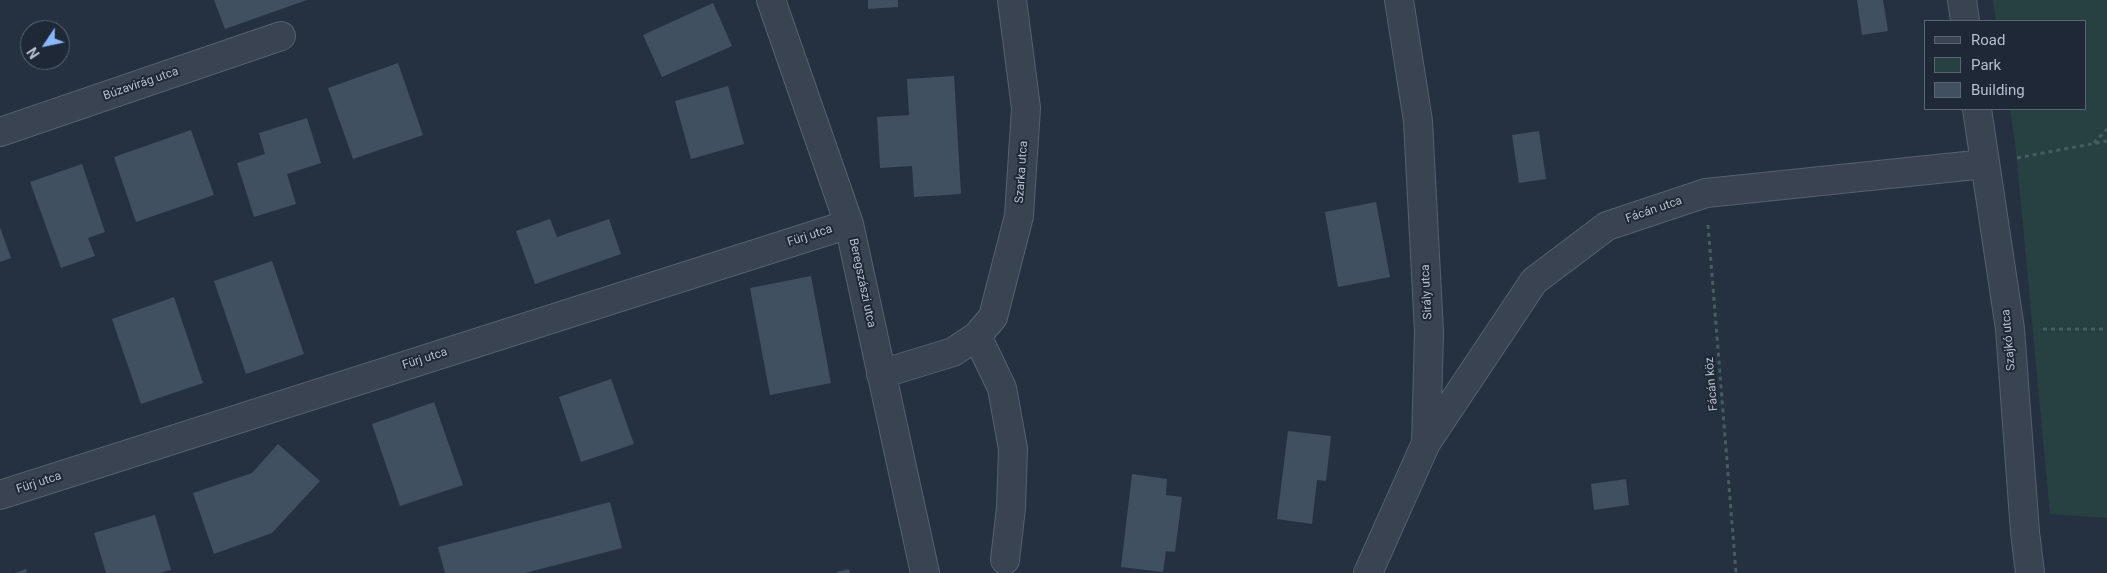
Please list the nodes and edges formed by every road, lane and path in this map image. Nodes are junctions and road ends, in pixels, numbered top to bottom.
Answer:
1 (771, 0) edge
2 (1012, 0) edge
3 (1399, 0) edge
4 (1962, 0) edge
5 (1965, 20) edge
6 (281, 36) dead end
7 (1978, 110) edge
8 (2107, 129) edge
9 (0, 132) edge
10 (2107, 141) edge
11 (2094, 144) junction
12 (1985, 164) junction
13 (1706, 193) junction
14 (849, 224) junction
15 (2010, 329) junction
16 (2107, 329) edge
17 (977, 336) junction
18 (881, 374) junction
19 (1426, 442) junction
20 (0, 495) edge
21 (1005, 560) dead end
22 (925, 573) edge
23 (1368, 573) edge
24 (1736, 573) edge
25 (2030, 573) edge

1 - 14 street, Beregszászi utca
2 - 17 street, Szarka utca
3 - 19 street, Sirály utca
4 - 5 street
6 - 9 street, Búzavirág utca
7 - 12 street, Szajkó utca
8 - 11 path
10 - 11 path
11 - 12 path
12 - 13 street, Fácán utca
12 - 15 street, Szajkó utca
13 - 19 street, Fácán utca
13 - 24 path, Fácán köz
14 - 18 street, Beregszászi utca
14 - 20 street, Fürj utca
15 - 16 path
15 - 25 street, Szajkó utca
17 - 18 street, Szarka utca
17 - 21 street
18 - 22 street, Beregszászi utca
19 - 23 street, Sirály utca

